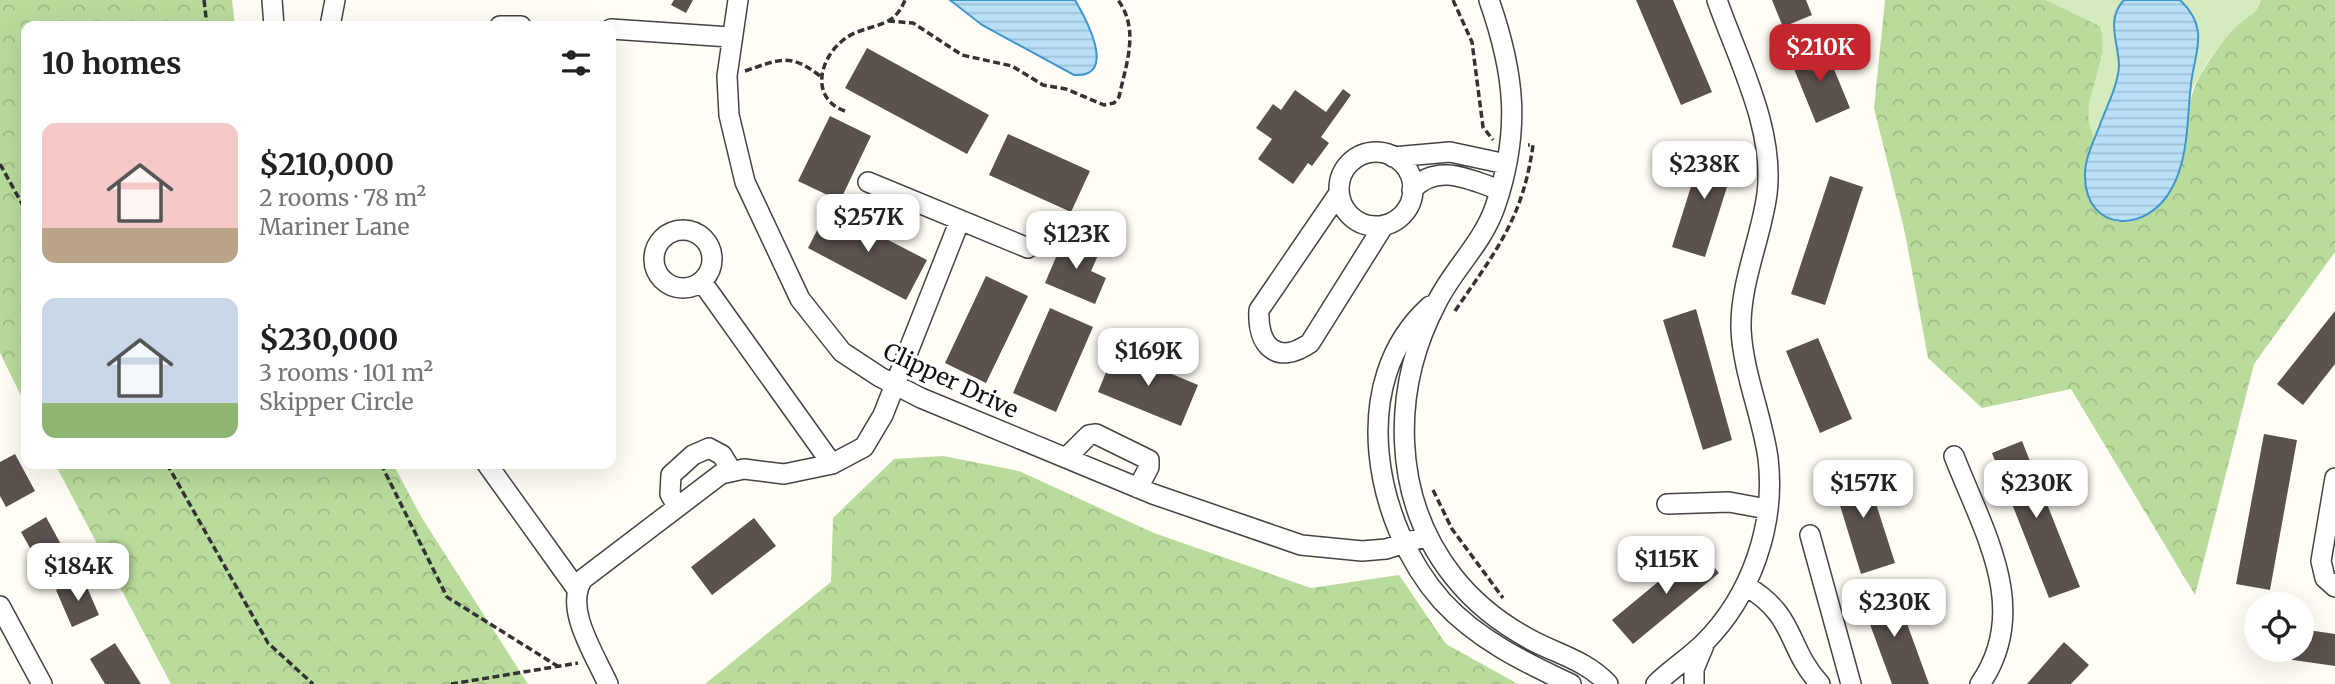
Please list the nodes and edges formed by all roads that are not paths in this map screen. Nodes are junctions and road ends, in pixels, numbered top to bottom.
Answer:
1 (272, 0) edge
2 (335, 0) edge
3 (738, 0) edge
4 (1489, 0) edge
5 (1717, 0) edge
6 (274, 21) edge
7 (331, 21) edge
8 (616, 29) edge
9 (730, 37) junction
10 (1393, 157) junction
11 (1506, 164) junction
12 (868, 182) dead end
13 (1412, 190) junction
14 (1500, 190) junction
15 (1339, 192) junction
16 (960, 220) junction
17 (1384, 225) junction
18 (1028, 248) dead end
19 (702, 282) dead end
20 (1438, 298) junction
21 (894, 385) junction
22 (1954, 456) dead end
23 (1066, 458) junction
24 (832, 464) junction
25 (491, 469) edge
26 (731, 470) junction
27 (2335, 478) edge
28 (1138, 488) junction
29 (1667, 504) dead end
30 (677, 506) junction
31 (1767, 509) junction
32 (1810, 535) dead end
33 (1427, 536) junction
34 (1405, 544) junction
35 (1746, 586) junction
36 (2335, 587) edge
37 (576, 588) junction
38 (0, 606) edge
39 (1529, 639) junction
40 (1706, 641) junction
41 (1519, 660) junction
42 (42, 684) edge
43 (608, 684) edge
44 (1571, 684) edge
45 (1608, 684) edge
46 (1656, 684) edge
47 (1694, 684) edge
48 (1820, 684) edge
49 (1851, 684) edge
50 (1980, 684) edge

1 - 6 street
2 - 7 street
3 - 9 street, Clipper Drive
4 - 11 street
5 - 31 street
8 - 9 street
9 - 21 street, Clipper Drive
10 - 11 street
10 - 13 street
10 - 15 street
11 - 14 street
12 - 16 street
13 - 14 street
13 - 17 street
14 - 20 street
15 - 17 street
15 - 17 street
16 - 18 street
16 - 21 street
19 - 24 street
20 - 33 street
20 - 34 street
21 - 23 street, Clipper Drive
21 - 24 street
22 - 50 street
23 - 28 street, Clipper Drive
23 - 28 street
24 - 26 street
25 - 37 street
26 - 30 street
26 - 30 street
27 - 36 street
28 - 34 street, Clipper Drive
29 - 31 street
30 - 37 street
31 - 35 street
32 - 49 street
33 - 34 street, Clipper Drive
33 - 39 street
34 - 41 street
35 - 40 street
35 - 48 street
37 - 43 street
38 - 42 street
39 - 41 street
39 - 45 street
40 - 46 street
40 - 47 street
41 - 44 street

